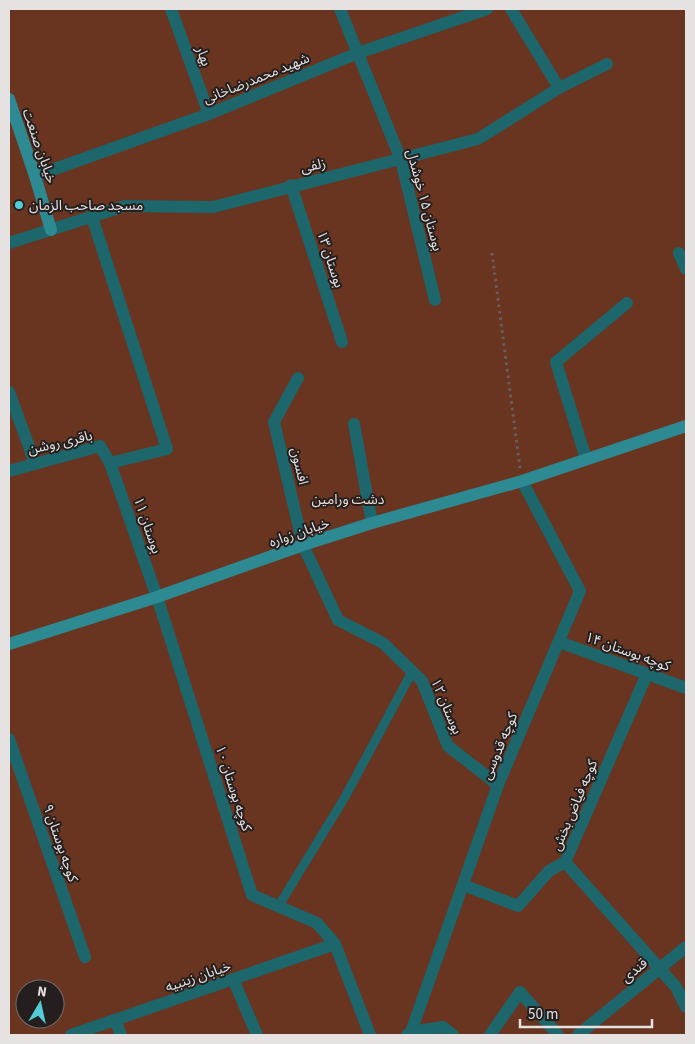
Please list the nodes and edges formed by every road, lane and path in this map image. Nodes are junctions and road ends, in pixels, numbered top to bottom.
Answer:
1 (171, 9) edge
2 (340, 9) edge
3 (487, 9) edge
4 (511, 9) edge
5 (358, 53) junction
6 (607, 64) dead end
7 (559, 88) junction
8 (9, 99) edge
9 (209, 114) junction
10 (401, 160) junction
11 (35, 176) junction
12 (291, 186) junction
13 (92, 217) junction
14 (51, 230) junction
15 (9, 243) edge
16 (492, 253) dead end
17 (679, 253) dead end
18 (686, 269) edge
19 (435, 300) dead end
20 (627, 303) dead end
21 (342, 342) dead end
22 (298, 378) dead end
23 (9, 392) edge
24 (354, 424) dead end
25 (686, 426) edge
26 (586, 458) junction
27 (35, 463) junction
28 (110, 463) junction
29 (9, 471) edge
30 (522, 481) junction
31 (372, 523) junction
32 (303, 545) junction
33 (158, 597) junction
34 (559, 642) junction
35 (9, 644) edge
36 (412, 672) junction
37 (647, 674) junction
38 (686, 688) edge
39 (9, 739) edge
40 (498, 786) junction
41 (565, 862) junction
42 (463, 885) junction
43 (278, 907) junction
44 (334, 944) junction
45 (686, 947) edge
46 (85, 957) dead end
47 (660, 968) junction
48 (233, 979) junction
49 (686, 1007) edge
50 (115, 1020) junction
51 (409, 1034) edge
52 (71, 1035) edge
53 (121, 1035) edge
54 (256, 1035) edge
55 (370, 1035) edge
56 (454, 1035) edge
57 (490, 1035) edge
58 (558, 1035) edge
59 (578, 1035) edge

1 - 9 street, بهار
2 - 5 street, بوستان ۱۵ خوشدل
3 - 5 street, شهید محمدرضاخانی
4 - 7 street
5 - 9 street, شهید محمدرضاخانی
5 - 10 street, بوستان ۱۵ خوشدل
6 - 7 street, زلفی
7 - 10 street, زلفی
8 - 11 street, خیابان صنعت
9 - 11 street, شهید محمدرضاخانی
10 - 12 street, زلفی
10 - 19 street, بوستان ۱۵ خوشدل
11 - 14 street, خیابان صنعت
12 - 13 street, زلفی
12 - 21 street, بوستان ۱۳
13 - 14 street, زلفی
13 - 28 street
14 - 15 street, زلفی
16 - 30 path
17 - 18 street
20 - 26 street
22 - 32 street, افسون
23 - 27 street
24 - 31 street
25 - 26 street, خیابان زواره
26 - 30 street, خیابان زواره
27 - 28 street, باقری روشن
27 - 29 street, باقری روشن
28 - 33 street, بوستان ۱۱
30 - 31 street, خیابان زواره
30 - 34 street, کوچه قدوسی
31 - 32 street, خیابان زواره
32 - 33 street, خیابان زواره
32 - 36 street, بوستان ۱۲
33 - 35 street, خیابان زواره
33 - 43 street, کوچه بوستان ۱۰
34 - 37 street, کوچه بوستان ۱۴
34 - 40 street, کوچه قدوسی
36 - 40 street, بوستان ۱۲
36 - 43 lane
37 - 38 street, کوچه بوستان ۱۴
37 - 41 street, کوچه فیاض بخش
39 - 46 street, کوچه بوستان ۹
40 - 42 street, کوچه قدوسی
41 - 42 street, کوچه فیاض بخش
41 - 47 street
42 - 51 street, کوچه قدوسی
43 - 44 street, کوچه بوستان ۱۰
44 - 48 street, خیابان زینبیه
44 - 55 street, کوچه بوستان ۱۰
45 - 47 street, قندی
47 - 49 street
47 - 59 street, قندی
48 - 50 street, خیابان زینبیه
48 - 54 street
50 - 52 street, خیابان زینبیه
50 - 53 street
51 - 56 street
57 - 58 street

